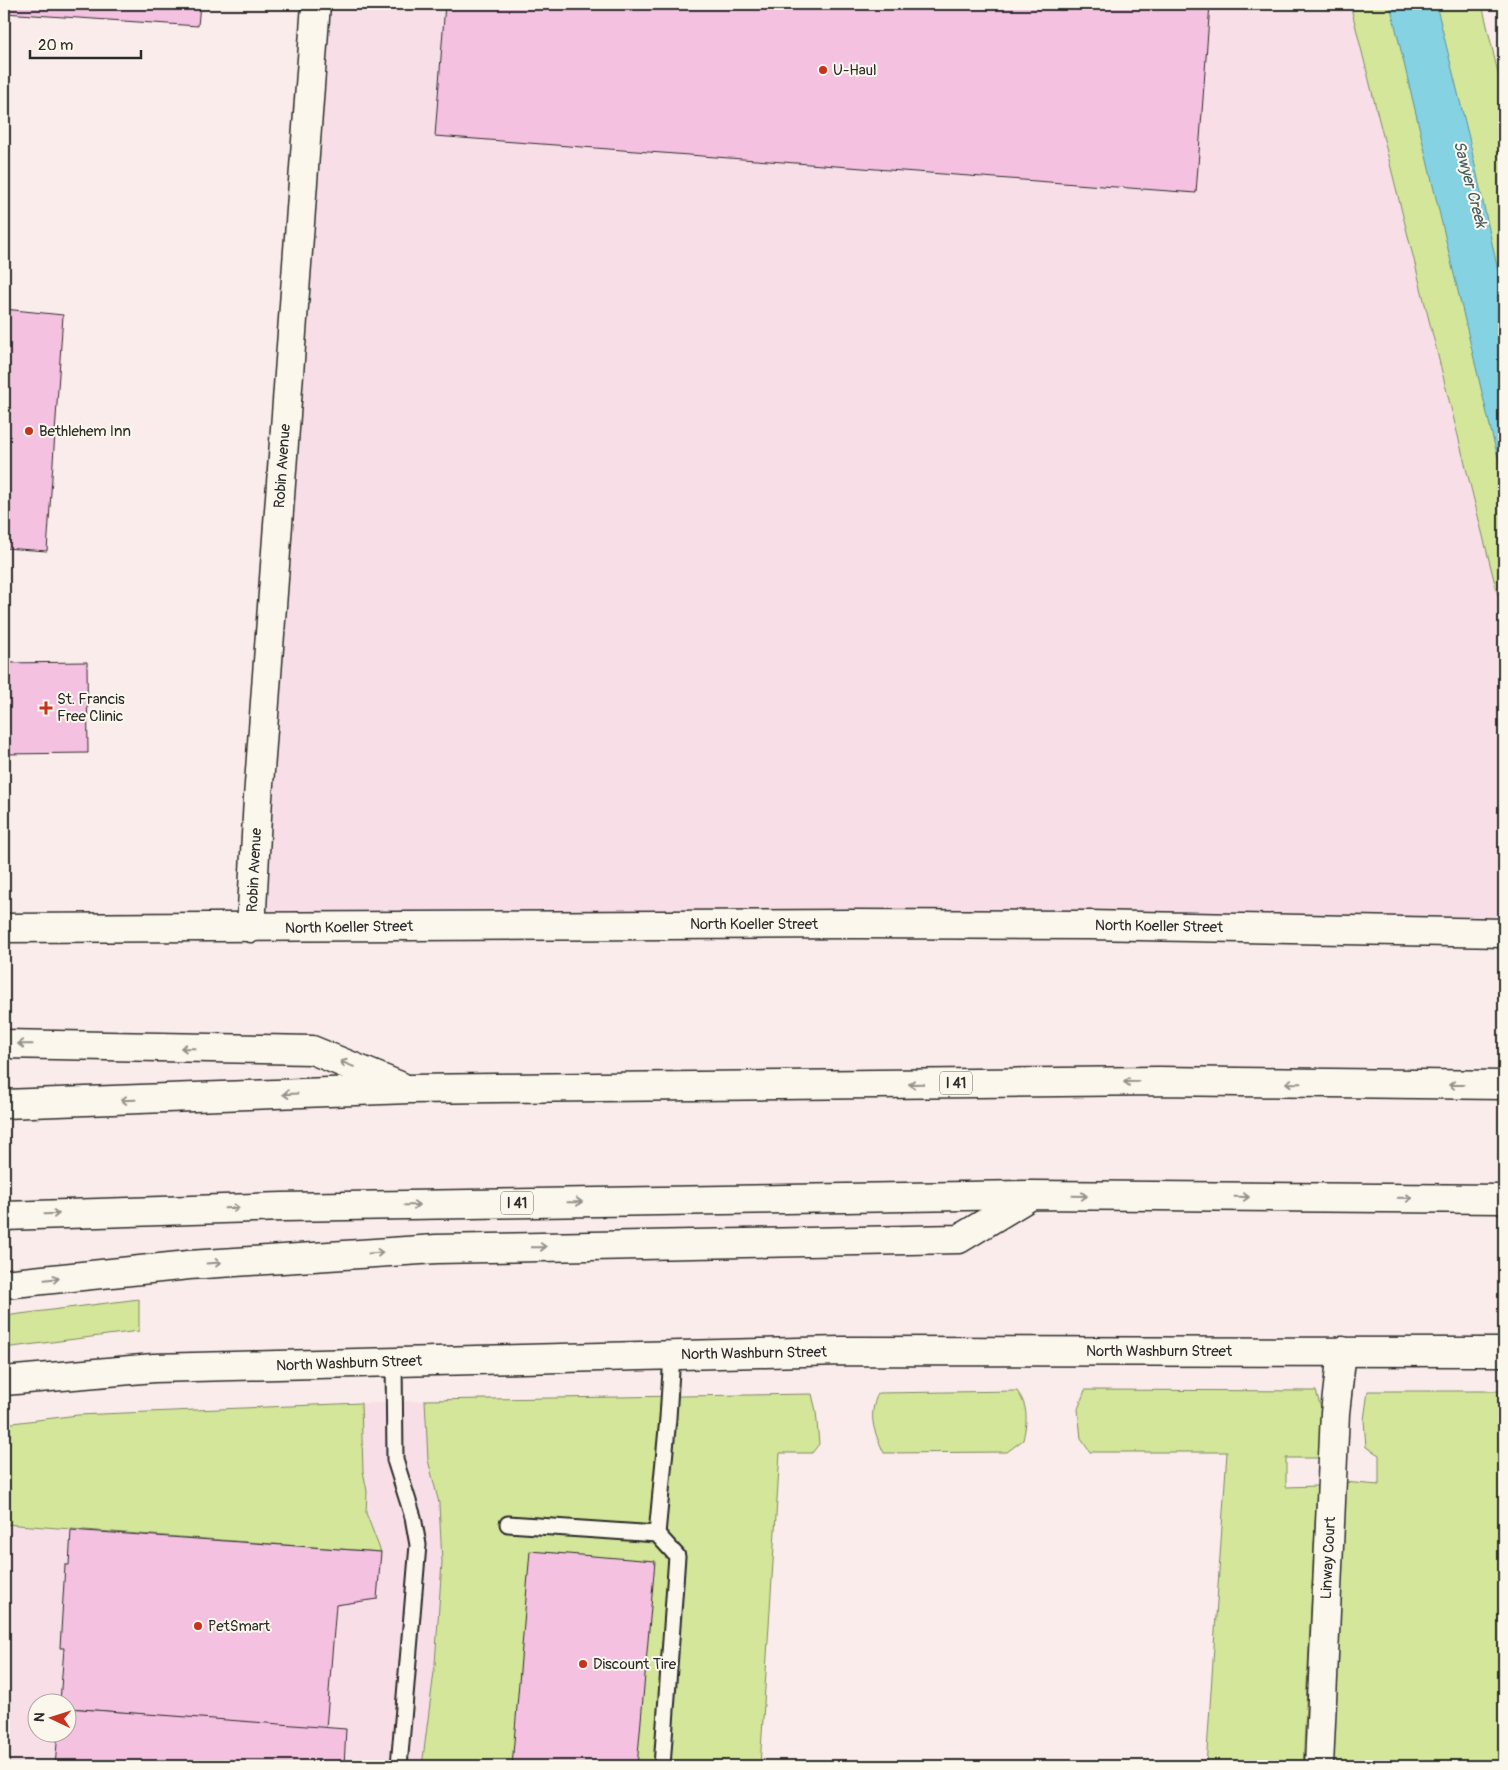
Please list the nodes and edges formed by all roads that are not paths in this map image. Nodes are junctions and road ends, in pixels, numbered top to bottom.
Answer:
1 (316, 4) edge
2 (4, 928) edge
3 (250, 928) junction
4 (1504, 933) edge
5 (4, 1044) edge
6 (1504, 1085) edge
7 (409, 1089) junction
8 (4, 1104) edge
9 (1031, 1195) junction
10 (1504, 1199) edge
11 (4, 1216) edge
12 (4, 1284) edge
13 (1342, 1351) junction
14 (1504, 1352) edge
15 (672, 1355) junction
16 (394, 1361) junction
17 (4, 1381) edge
18 (508, 1524) dead end
19 (657, 1534) junction
20 (399, 1766) edge
21 (662, 1766) edge
22 (1319, 1766) edge

1 - 3 main road, Robin Avenue
2 - 3 main road, North Koeller Street
3 - 4 main road, North Koeller Street
7 -> 5 main road
6 -> 7 main road, I 41
7 -> 8 main road, I 41
9 -> 10 main road, I 41
11 -> 9 main road, I 41
12 -> 9 main road
13 - 14 main road, North Washburn Street
13 - 15 main road, North Washburn Street
13 - 22 main road, Linway Court
15 - 16 main road, North Washburn Street
15 - 19 lane
16 - 17 main road, North Washburn Street
16 - 20 lane
18 - 19 lane
19 - 21 lane

